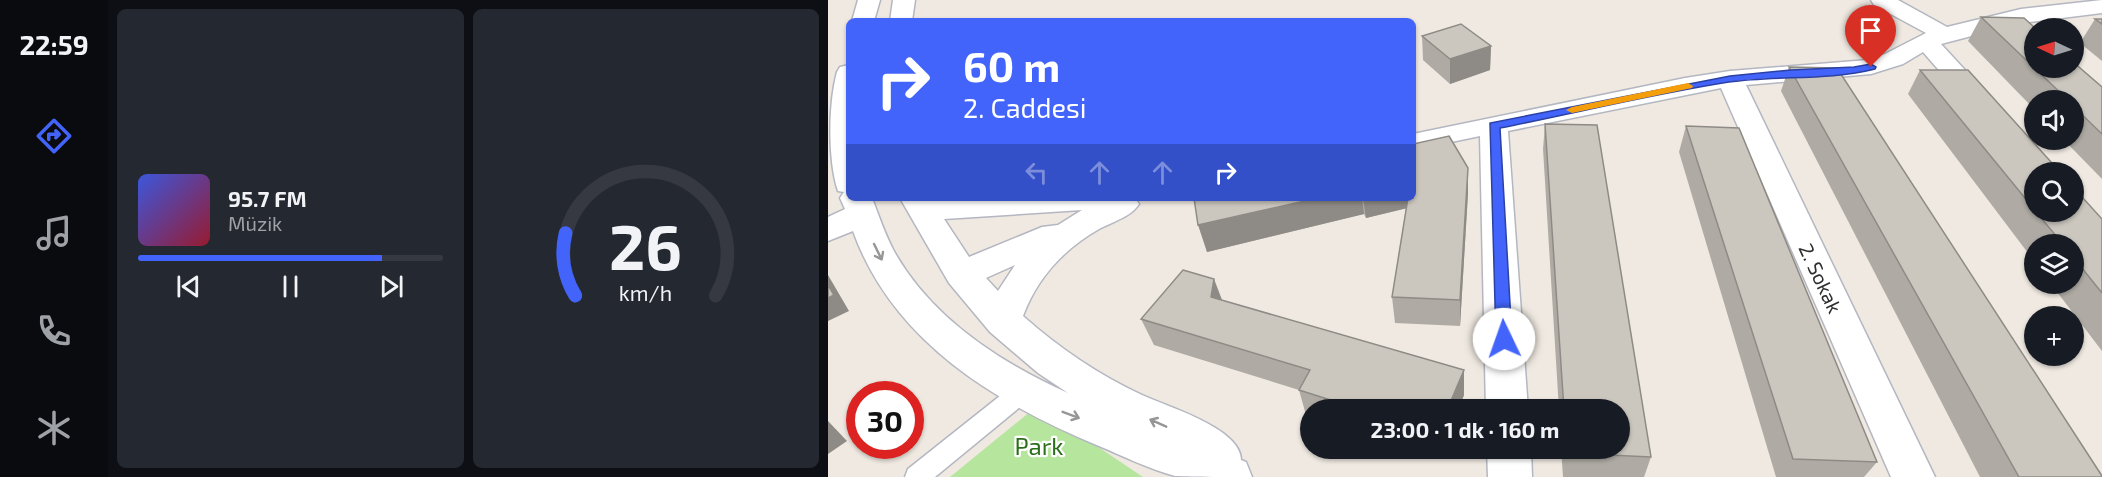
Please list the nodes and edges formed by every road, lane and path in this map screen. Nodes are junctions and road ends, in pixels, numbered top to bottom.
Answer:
1 (869, 0) edge
2 (904, 0) edge
3 (1882, 0) edge
4 (2094, 0) edge
5 (2102, 6) edge
6 (864, 18) edge
7 (901, 18) edge
8 (1935, 38) junction
9 (1730, 79) junction
10 (846, 85) edge
11 (1494, 126) junction
12 (1416, 141) edge
13 (2036, 162) edge
14 (846, 171) edge
15 (853, 201) edge
16 (857, 201) edge
17 (1019, 201) edge
18 (1133, 201) edge
19 (920, 204) edge
20 (1084, 222) junction
21 (828, 230) edge
22 (961, 274) junction
23 (1003, 322) junction
24 (1023, 391) junction
25 (1506, 399) edge
26 (1509, 459) edge
27 (917, 477) edge
28 (1230, 477) edge
29 (1242, 477) edge
30 (1510, 477) edge
31 (1913, 477) edge

1 - 6 street
2 - 7 street
3 - 8 street
4 - 5 street
5 - 8 street
8 - 9 street
8 - 13 street
9 - 11 street
9 - 31 street, 2. Sokak
10 - 14 street
11 - 12 street
11 - 25 street
15 - 21 street
16 -> 24 street
17 - 19 street
18 - 20 street
19 - 22 street
20 - 22 street
20 - 23 street
22 - 23 street
29 -> 23 street
24 - 27 lane
24 -> 28 street
26 - 30 street

